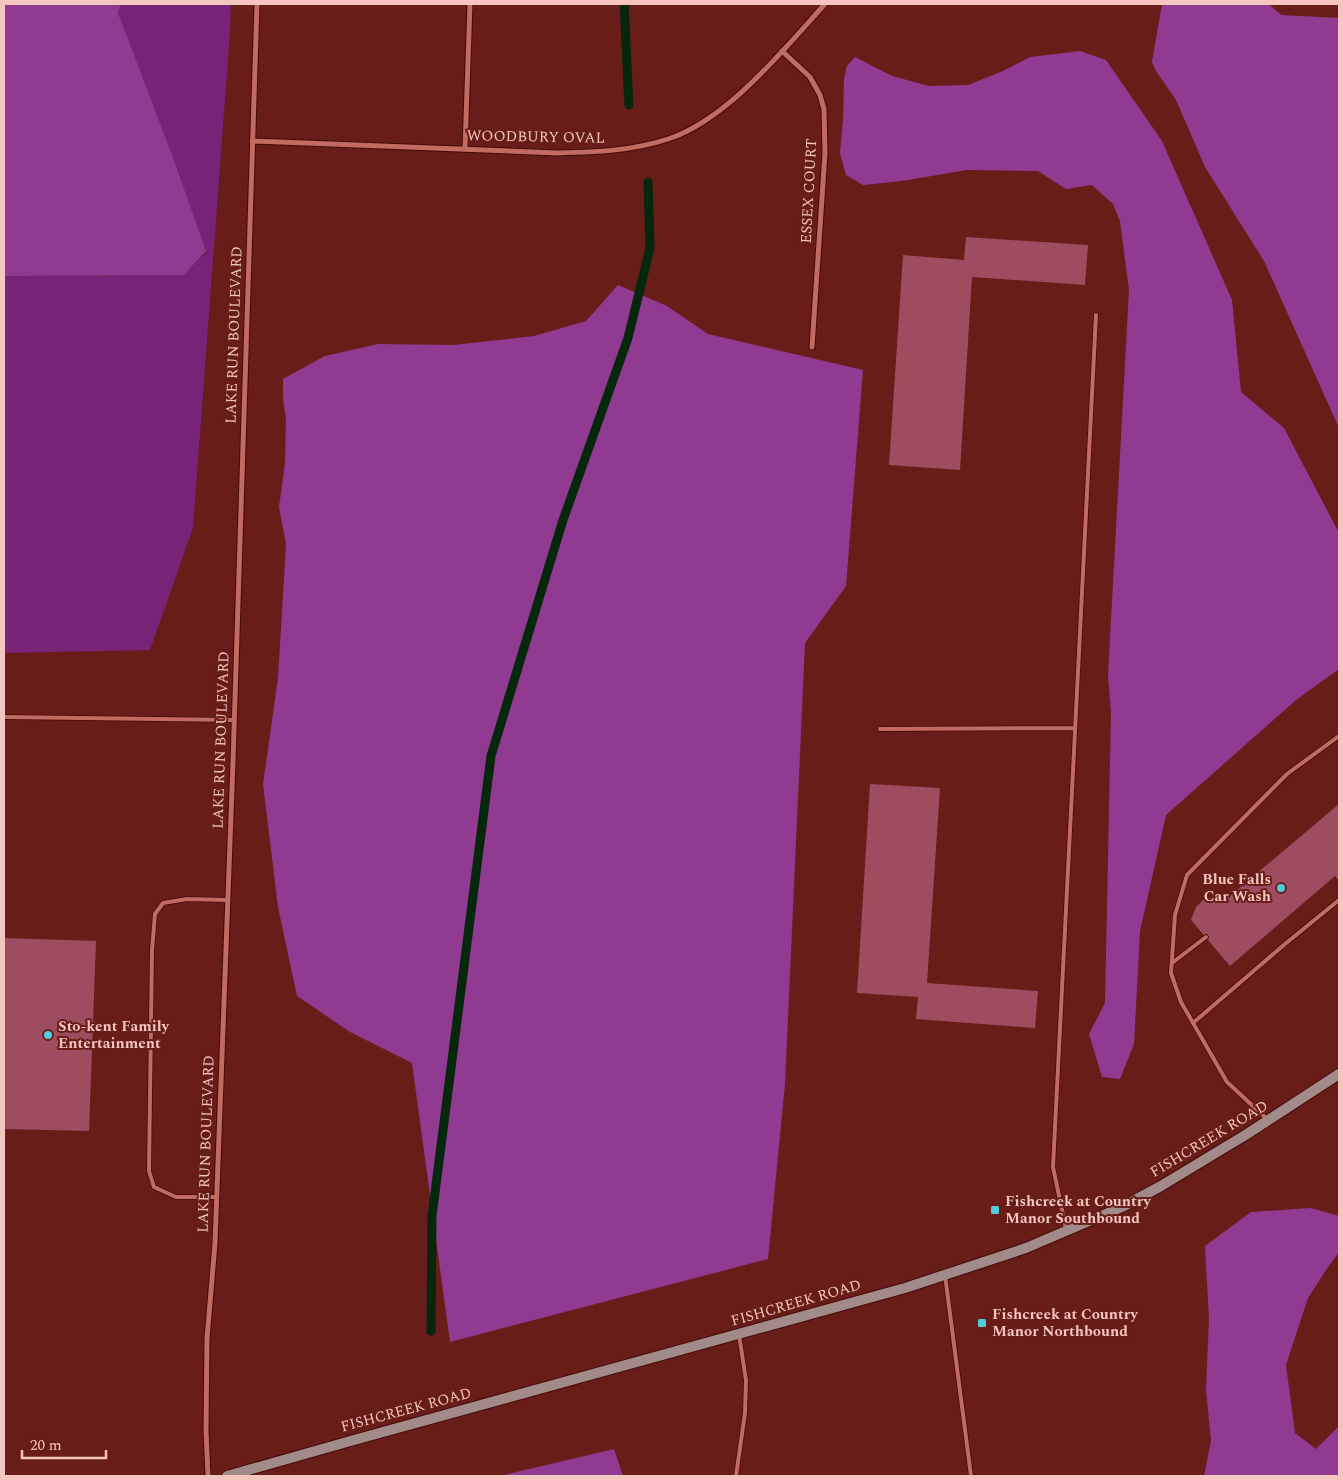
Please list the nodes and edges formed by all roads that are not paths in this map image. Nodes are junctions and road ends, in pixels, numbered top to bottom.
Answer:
1 (257, 4) edge
2 (470, 4) edge
3 (825, 4) edge
4 (782, 51) junction
5 (252, 142) junction
6 (465, 148) junction
7 (1096, 315) dead end
8 (812, 347) dead end
9 (4, 716) edge
10 (234, 720) junction
11 (1074, 728) junction
12 (880, 729) dead end
13 (1339, 736) edge
14 (228, 900) junction
15 (1339, 900) edge
16 (1206, 937) dead end
17 (1172, 962) junction
18 (1193, 1023) junction
19 (1339, 1074) edge
20 (1268, 1120) junction
21 (216, 1197) junction
22 (1066, 1232) junction
23 (945, 1275) junction
24 (739, 1335) junction
25 (208, 1476) edge
26 (227, 1476) edge
27 (736, 1476) edge
28 (972, 1476) edge

1 - 5 street, LAKE RUN BOULEVARD
2 - 6 street
3 - 4 street, WOODBURY OVAL
4 - 6 street, WOODBURY OVAL
4 - 8 street, ESSEX COURT
5 - 6 street, WOODBURY OVAL
5 - 10 street, LAKE RUN BOULEVARD
7 - 11 lane
9 - 10 lane
10 - 14 street, LAKE RUN BOULEVARD
11 - 12 lane
11 - 22 lane
13 - 17 lane
14 - 21 street, LAKE RUN BOULEVARD
14 - 21 lane
15 - 18 lane
16 - 17 lane
17 - 18 lane
18 - 20 lane
19 - 20 main road, FISHCREEK ROAD
20 - 22 main road, FISHCREEK ROAD
21 - 25 street, LAKE RUN BOULEVARD
22 - 23 main road, FISHCREEK ROAD
23 - 24 main road, FISHCREEK ROAD
23 - 28 lane
24 - 26 main road, FISHCREEK ROAD
24 - 27 lane

